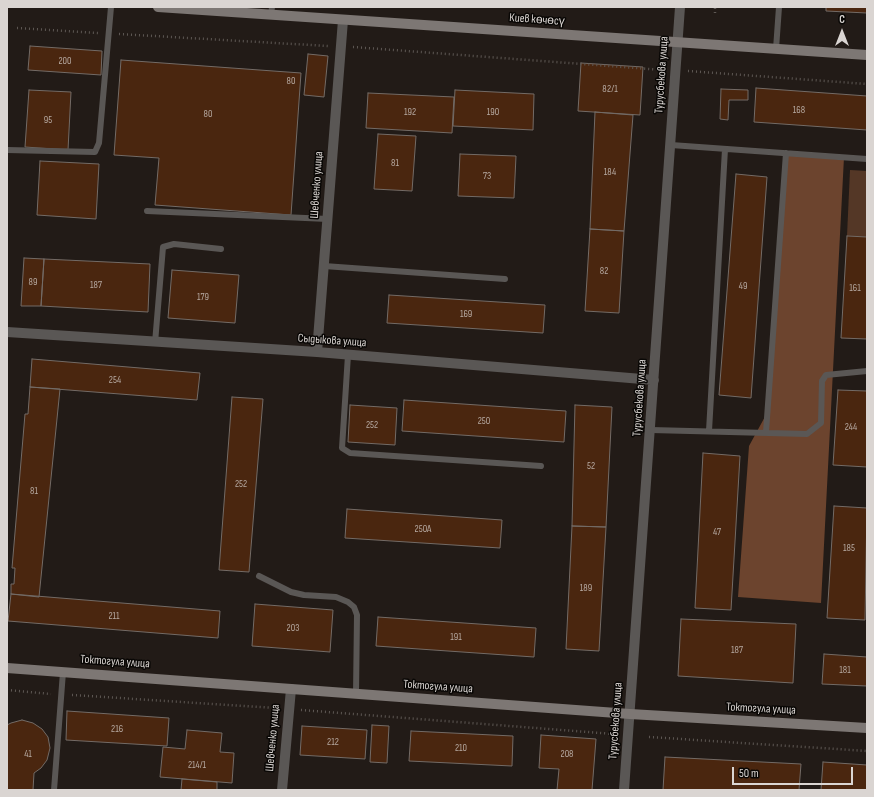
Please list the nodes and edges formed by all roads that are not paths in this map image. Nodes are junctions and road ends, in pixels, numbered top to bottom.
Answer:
1 (112, 7) edge
2 (158, 7) edge
3 (680, 7) edge
4 (779, 7) edge
5 (272, 11) edge
6 (343, 20) junction
7 (677, 42) junction
8 (776, 49) junction
9 (867, 55) edge
10 (671, 145) junction
11 (725, 149) junction
12 (7, 150) edge
13 (786, 153) junction
14 (867, 159) edge
15 (147, 212) dead end
16 (328, 219) junction
17 (221, 249) dead end
18 (324, 266) junction
19 (505, 279) dead end
20 (7, 332) edge
21 (154, 343) junction
22 (317, 352) junction
23 (348, 355) junction
24 (867, 371) edge
25 (654, 380) junction
26 (651, 430) junction
27 (709, 431) junction
28 (766, 432) junction
29 (541, 466) dead end
30 (259, 576) dead end
31 (7, 668) edge
32 (63, 672) junction
33 (291, 688) junction
34 (356, 694) junction
35 (630, 714) junction
36 (867, 728) edge
37 (54, 790) edge
38 (282, 790) edge
39 (624, 790) edge

1 - 12 lane
2 - 5 main road, Киев көчөсү
3 - 7 street, Турусбекова улица
4 - 8 lane
5 - 6 main road, Киев көчөсү
6 - 7 main road, Киев көчөсү
6 - 16 street, Шевченко улица
7 - 8 main road, Киев көчөсү
7 - 10 street, Турусбекова улица
8 - 9 main road, Киев көчөсү
10 - 11 lane
10 - 25 street, Турусбекова улица
11 - 13 lane
11 - 27 lane
13 - 14 lane
13 - 28 lane
15 - 16 lane
16 - 18 street, Шевченко улица
17 - 21 lane
18 - 19 lane
18 - 22 street, Шевченко улица
20 - 21 street, Сыдыкова улица
21 - 22 street, Сыдыкова улица
22 - 23 street, Сыдыкова улица
23 - 25 street, Сыдыкова улица
23 - 29 lane
24 - 28 lane
25 - 26 street, Турусбекова улица
26 - 27 lane
26 - 35 street, Турусбекова улица
27 - 28 lane
30 - 34 lane
31 - 32 main road, Токтогула улица
32 - 33 main road, Токтогула улица
32 - 37 lane
33 - 34 main road, Токтогула улица
33 - 38 street, Шевченко улица
34 - 35 main road, Токтогула улица
35 - 36 main road, Токтогула улица
35 - 39 street, Турусбекова улица

